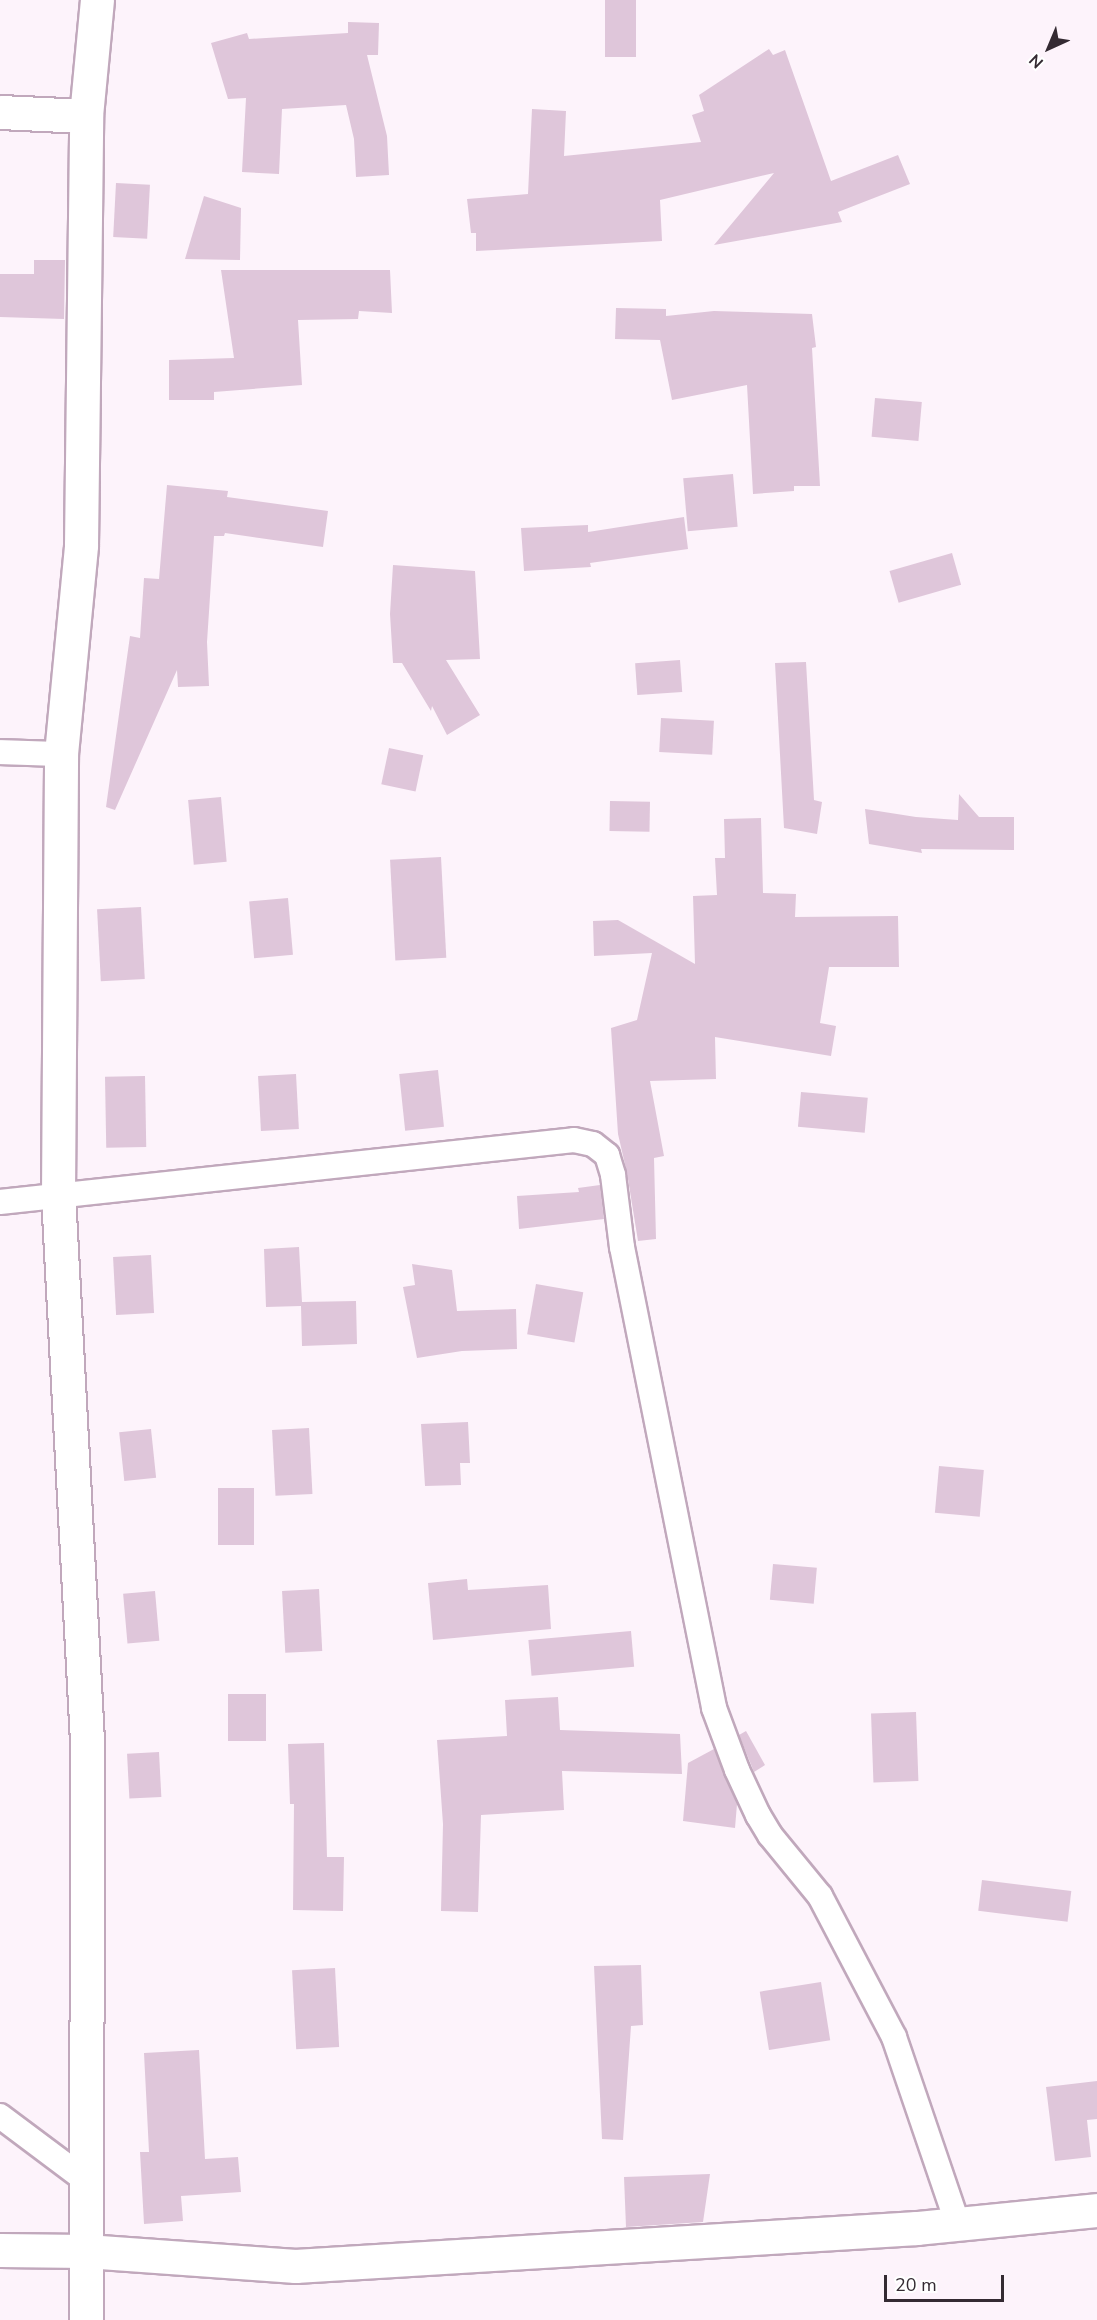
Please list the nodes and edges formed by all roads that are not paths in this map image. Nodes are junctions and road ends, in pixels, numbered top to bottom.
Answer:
1 (97, 0) edge
2 (0, 112) edge
3 (86, 116) junction
4 (0, 752) edge
5 (61, 754) junction
6 (58, 1195) junction
7 (0, 1202) edge
8 (0, 2116) edge
9 (87, 2181) junction
10 (1097, 2210) edge
11 (958, 2225) junction
12 (0, 2250) edge
13 (86, 2252) junction
14 (86, 2320) edge

1 - 3 street
2 - 3 street
3 - 5 street
4 - 5 lane
5 - 6 street
6 - 7 lane
6 - 9 street
6 - 11 lane
8 - 9 lane
9 - 13 street
10 - 11 street
11 - 13 street
12 - 13 street
13 - 14 street

